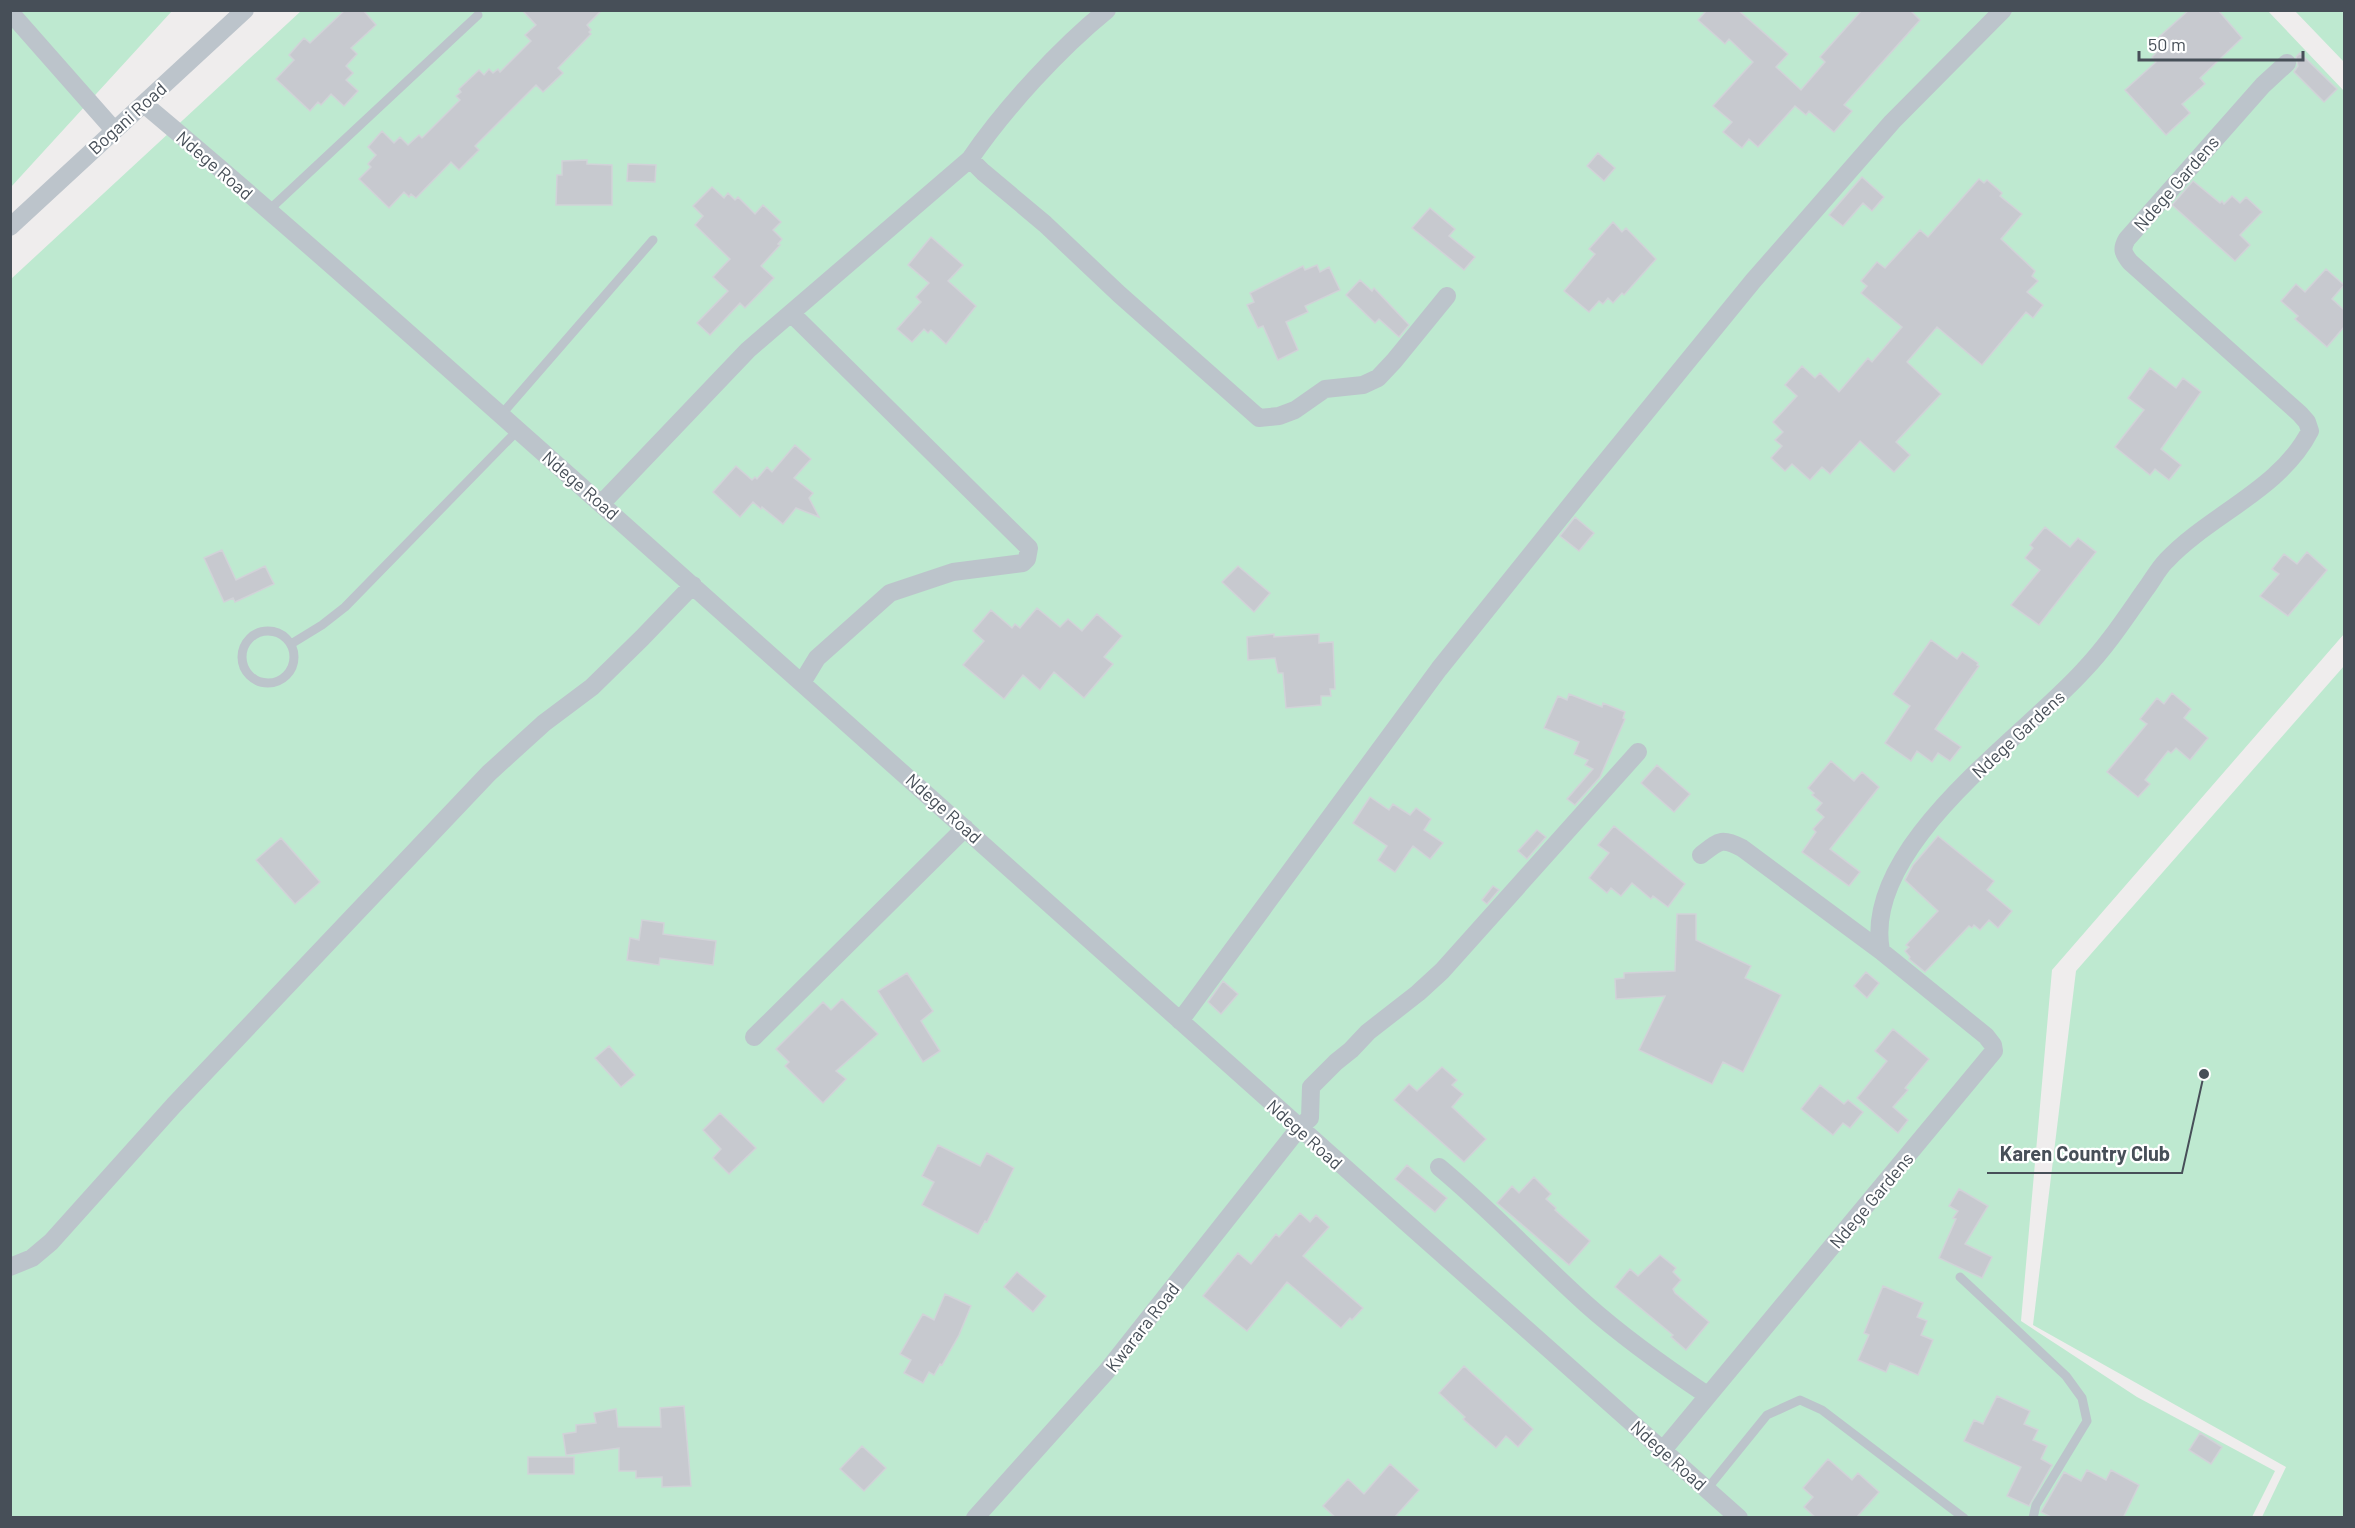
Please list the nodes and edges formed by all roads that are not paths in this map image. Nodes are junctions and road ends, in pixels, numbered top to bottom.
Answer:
1 (245, 10) edge
2 (1107, 10) edge
3 (2002, 10) edge
4 (10, 12) edge
5 (478, 15) dead end
6 (2286, 63) dead end
7 (144, 104) junction
8 (114, 130) junction
9 (970, 159) junction
10 (269, 210) junction
11 (10, 227) edge
12 (653, 240) dead end
13 (1447, 296) dead end
14 (790, 313) junction
15 (501, 415) junction
16 (518, 430) junction
17 (601, 504) junction
18 (693, 585) junction
19 (291, 644) junction
20 (802, 681) junction
21 (1638, 752) dead end
22 (965, 828) junction
23 (1701, 855) dead end
24 (1881, 951) junction
25 (1179, 1021) junction
26 (754, 1037) dead end
27 (1299, 1128) junction
28 (1439, 1167) dead end
29 (10, 1267) edge
30 (1960, 1277) dead end
31 (1707, 1395) junction
32 (1663, 1450) junction
33 (1707, 1490) junction
34 (975, 1518) edge
35 (1739, 1518) edge
36 (1964, 1518) edge
37 (2033, 1518) edge

1 - 7 street, Bogani Road
2 - 9 street
3 - 25 street
4 - 8 street
5 - 10 lane
6 - 24 street, Ndege Gardens
7 - 8 street, Bogani Road
7 - 10 street, Ndege Road
8 - 11 street, Bogani Road
9 - 13 street
9 - 14 street
10 - 15 street, Ndege Road
12 - 15 lane
14 - 17 street
14 - 20 street
15 - 16 street, Ndege Road
16 - 17 street, Ndege Road
16 - 19 lane
17 - 18 street, Ndege Road
18 - 20 street, Ndege Road
18 - 29 street
19 - 19 lane
20 - 22 street, Ndege Road
21 - 27 street, Kwarara Road
22 - 25 street, Ndege Road
22 - 26 street
23 - 24 street
24 - 31 street, Ndege Gardens
25 - 27 street, Ndege Road
27 - 32 street, Ndege Road
27 - 34 street, Kwarara Road
28 - 31 street
30 - 37 lane
31 - 32 street, Ndege Gardens
32 - 33 street, Ndege Road
33 - 35 street, Ndege Road
33 - 36 lane

